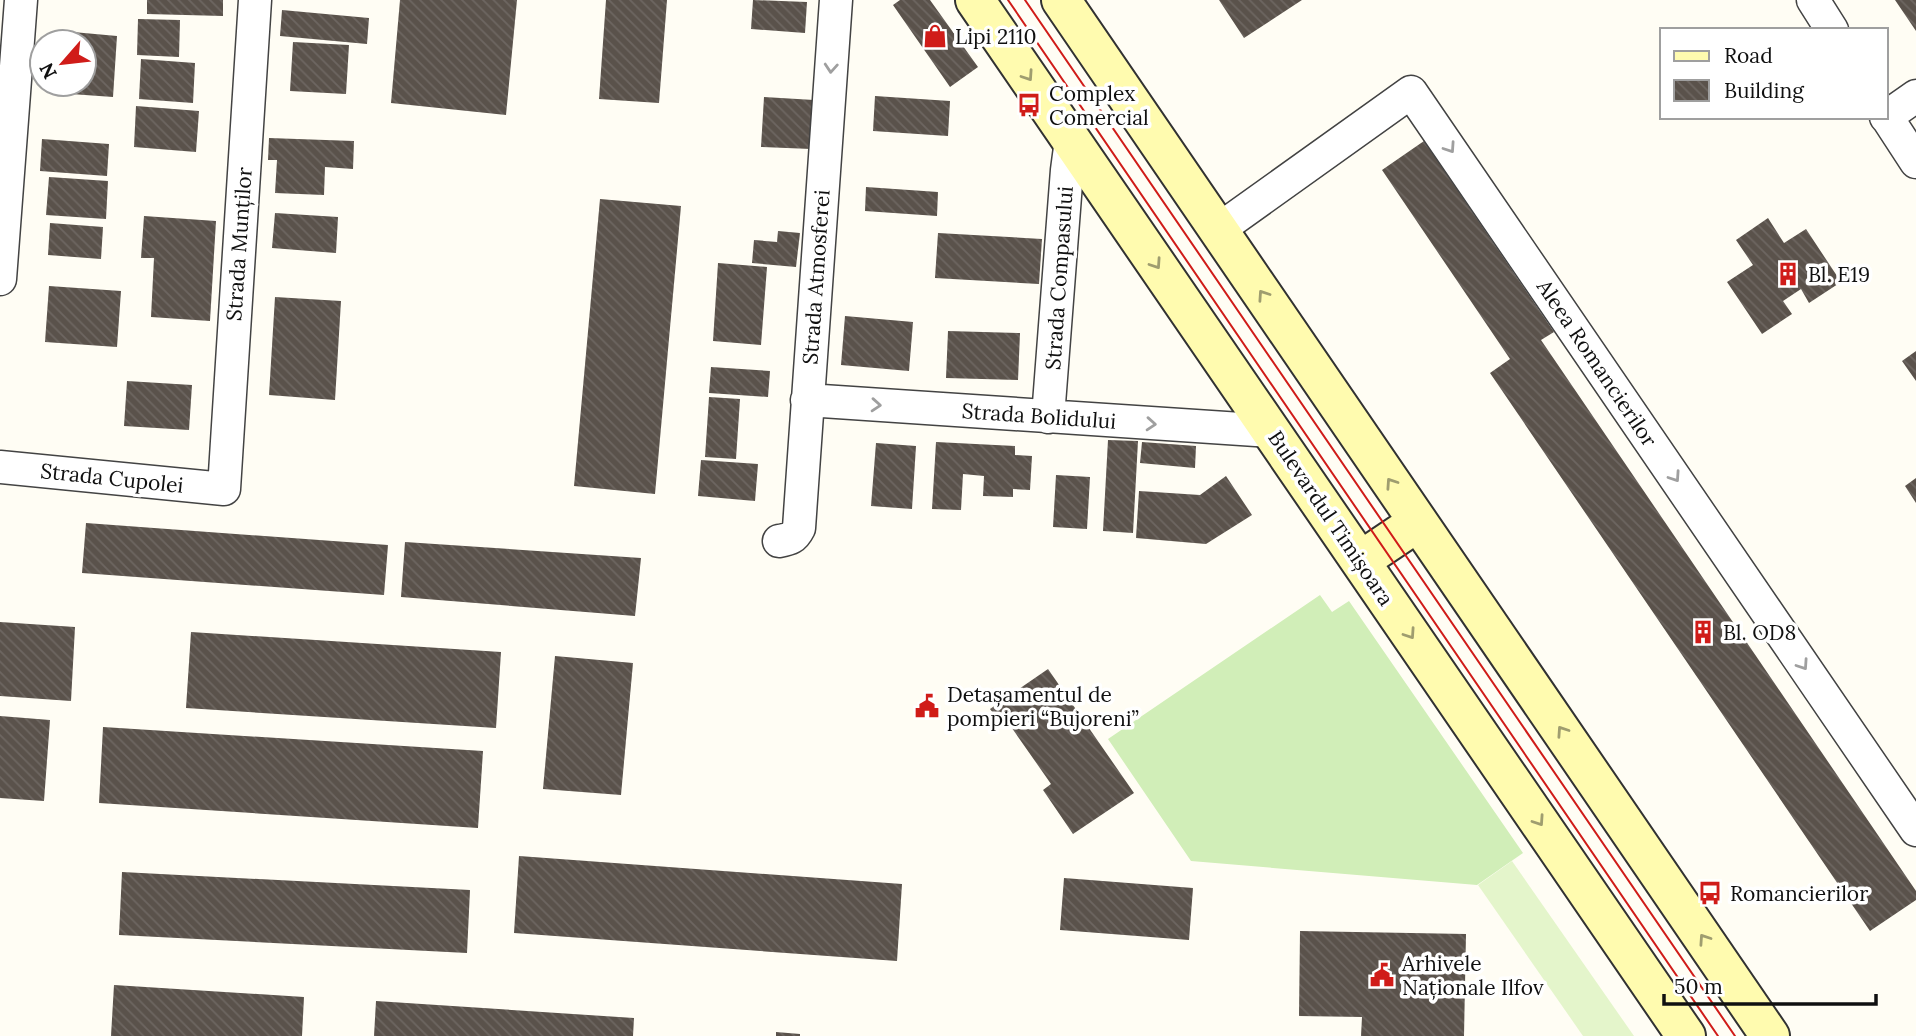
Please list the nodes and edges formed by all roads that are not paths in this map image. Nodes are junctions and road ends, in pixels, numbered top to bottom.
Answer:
1 (21, 0) edge
2 (255, 0) edge
3 (836, 0) edge
4 (975, 0) edge
5 (1061, 0) edge
6 (1813, 0) edge
7 (1831, 28) edge
8 (1916, 96) edge
9 (1888, 115) edge
10 (1888, 119) edge
11 (1071, 140) junction
12 (1916, 162) edge
13 (1218, 230) junction
14 (0, 278) edge
15 (807, 400) junction
16 (1048, 417) junction
17 (1271, 431) junction
18 (0, 467) edge
19 (224, 489) joint
20 (1418, 522) junction
21 (779, 541) dead end
22 (1360, 561) junction
23 (1916, 830) edge
24 (1686, 1036) edge
25 (1770, 1036) edge

1 - 14 street
2 - 19 street, Strada Munților
3 -> 15 street, Strada Atmosferei
4 -> 11 main road, Bulevardul Timișoara
5 - 13 main road
6 - 7 street
8 - 9 street
10 - 12 street
11 - 16 street, Strada Compasului
11 -> 17 main road, Bulevardul Timișoara
20 -> 13 main road
13 -> 23 street, Aleea Romancierilor
15 -> 16 street, Strada Bolidului
15 - 21 street, Strada Atmosferei
16 -> 17 street, Strada Bolidului
17 - 22 main road, Bulevardul Timișoara
18 - 19 street, Strada Cupolei
20 - 22 main road
25 -> 20 main road
22 -> 24 main road, Bulevardul Timișoara

